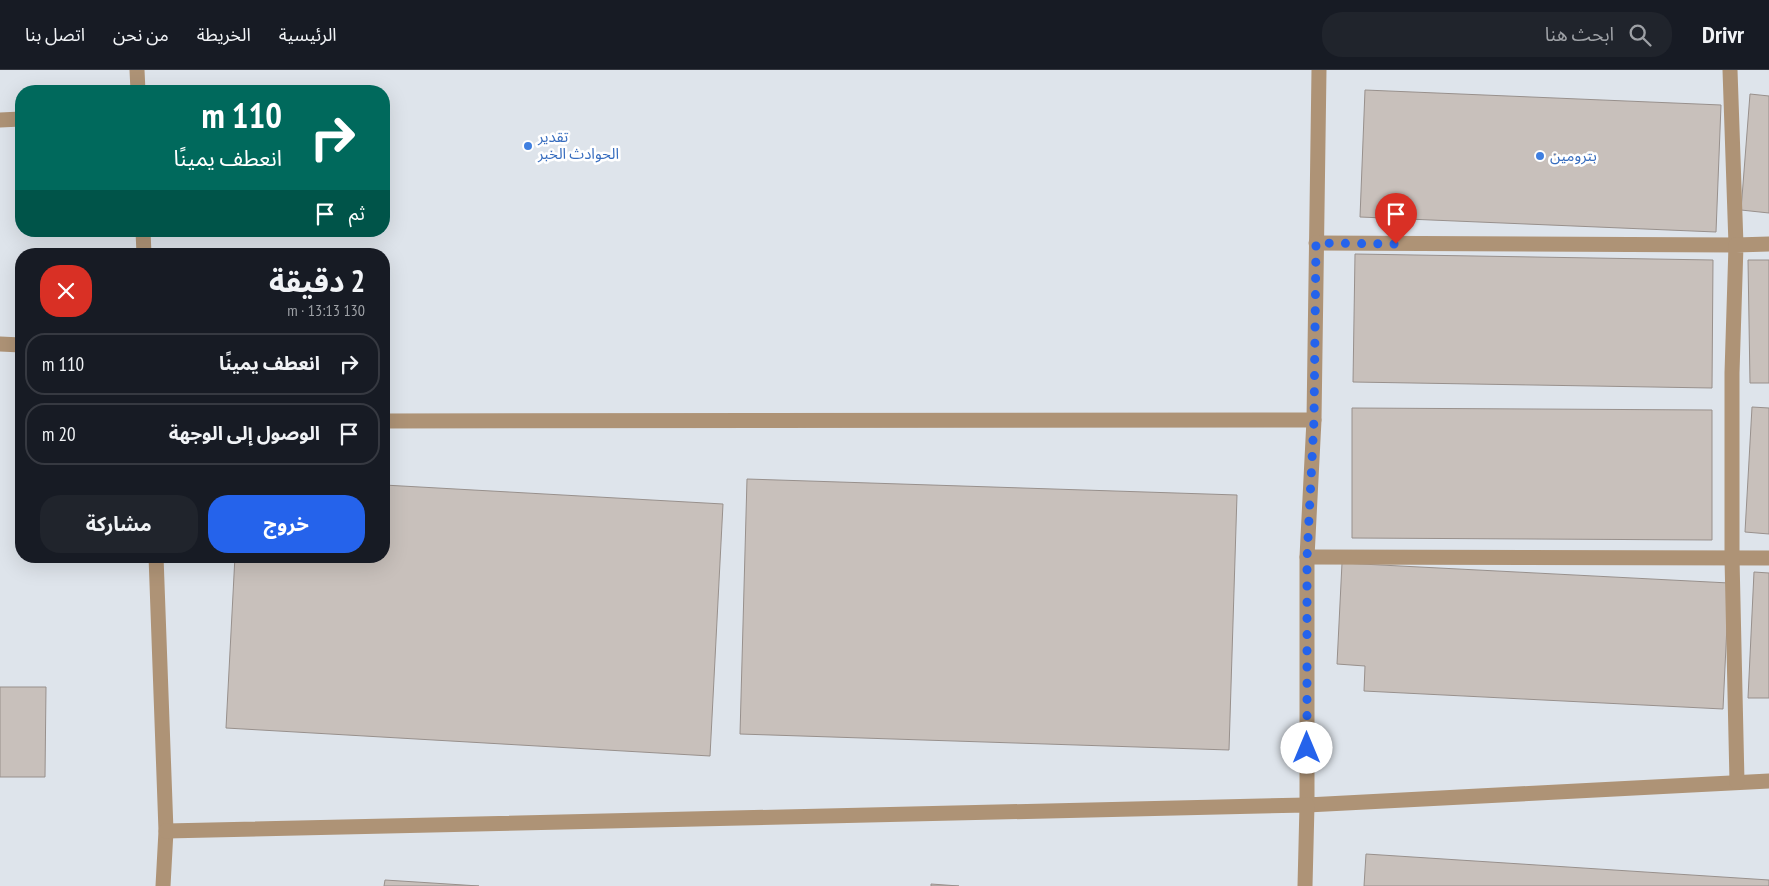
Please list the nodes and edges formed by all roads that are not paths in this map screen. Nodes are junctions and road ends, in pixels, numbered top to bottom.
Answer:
1 (138, 70) edge
2 (1319, 70) edge
3 (1730, 70) edge
4 (138, 85) edge
5 (15, 119) edge
6 (0, 120) edge
7 (1316, 243) junction
8 (1769, 244) edge
9 (1736, 245) junction
10 (0, 344) edge
11 (15, 344) edge
12 (1314, 420) junction
13 (390, 421) edge
14 (1307, 558) junction
15 (1732, 558) junction
16 (1769, 558) edge
17 (156, 563) edge
18 (1769, 780) edge
19 (1737, 782) junction
20 (1306, 805) junction
21 (166, 831) junction
22 (163, 886) edge
23 (1304, 886) edge

1 - 4 street
2 - 7 street
3 - 9 street
5 - 6 street
7 - 9 street
7 - 12 street
8 - 9 street
9 - 15 street
10 - 11 street
12 - 13 street
12 - 14 street
14 - 15 street
14 - 20 street
15 - 16 street
15 - 19 street
17 - 21 street
18 - 19 street
19 - 20 street
20 - 21 street
20 - 23 street
21 - 22 street

